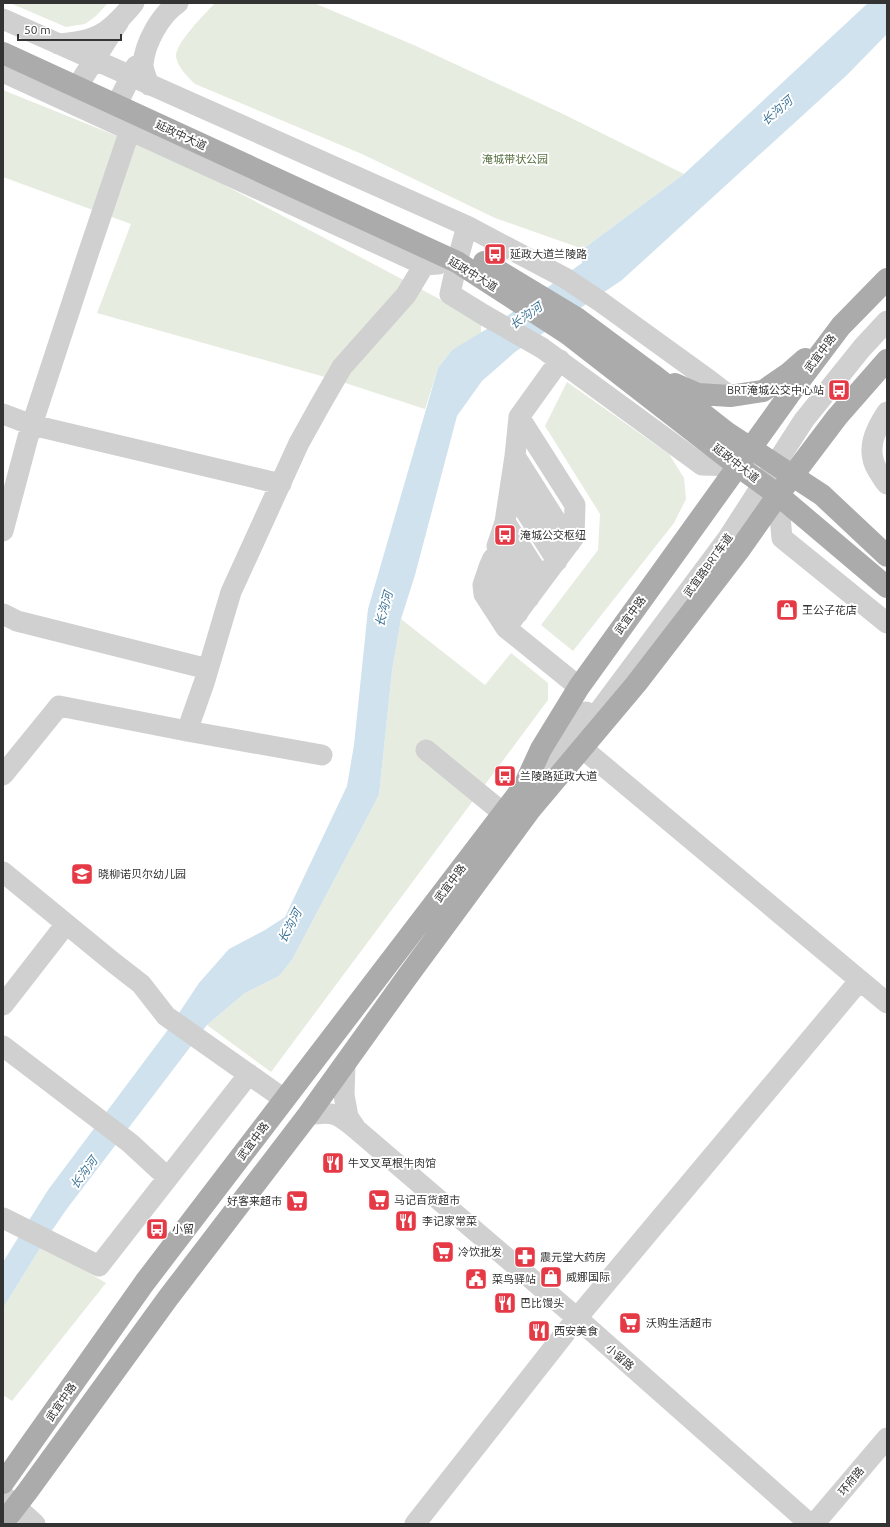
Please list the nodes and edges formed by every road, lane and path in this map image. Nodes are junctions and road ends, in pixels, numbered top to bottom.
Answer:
1 (134, 3) edge
2 (178, 3) edge
3 (3, 19) edge
4 (119, 21) junction
5 (3, 37) edge
6 (58, 44) junction
7 (3, 53) edge
8 (3, 72) edge
9 (81, 81) junction
10 (126, 96) junction
11 (130, 130) junction
12 (467, 226) junction
13 (459, 254) junction
14 (424, 265) junction
15 (887, 279) edge
16 (887, 307) edge
17 (887, 321) edge
18 (573, 326) junction
19 (841, 326) junction
20 (560, 360) junction
21 (887, 360) edge
22 (652, 374) junction
23 (730, 396) junction
24 (887, 412) edge
25 (3, 414) edge
26 (519, 417) junction
27 (32, 425) junction
28 (516, 456) junction
29 (772, 462) junction
30 (738, 466) junction
31 (281, 484) junction
32 (887, 484) edge
33 (766, 486) junction
34 (511, 488) junction
35 (822, 495) junction
36 (505, 522) junction
37 (3, 531) edge
38 (887, 542) edge
39 (570, 543) junction
40 (497, 546) junction
41 (887, 556) edge
42 (556, 561) junction
43 (542, 580) junction
44 (887, 587) edge
45 (518, 613) junction
46 (3, 614) edge
47 (887, 623) edge
48 (208, 669) junction
49 (579, 687) junction
50 (187, 731) junction
51 (582, 748) junction
52 (426, 750) dead end
53 (322, 755) dead end
54 (3, 775) edge
55 (524, 786) junction
56 (530, 810) junction
57 (503, 813) junction
58 (3, 872) edge
59 (66, 924) junction
60 (860, 980) junction
61 (887, 1003) edge
62 (3, 1005) edge
63 (3, 1046) edge
64 (345, 1065) junction
65 (249, 1074) junction
66 (284, 1099) junction
67 (308, 1115) junction
68 (356, 1129) junction
69 (168, 1178) junction
70 (3, 1218) edge
71 (577, 1318) junction
72 (887, 1438) edge
73 (3, 1483) edge
74 (6, 1515) edge
75 (35, 1524) edge
76 (415, 1524) edge
77 (810, 1524) edge
78 (814, 1524) edge

1 - 4 street
2 - 10 street
3 - 6 street
4 - 6 street
4 - 9 street
5 - 9 main road, 延政中大道
6 - 9 street
7 - 9 main road, 延政中大道
8 - 9 street
9 - 10 main road, 延政中大道
9 - 10 street
10 - 11 street
10 - 12 street
10 - 13 main road, 延政中大道
11 - 14 street
11 - 27 street
12 - 13 street
12 - 23 street
13 - 14 street
13 - 18 main road, 延政中大道
13 - 20 street
14 - 31 street
15 - 19 main road, 武宜中路
16 - 29 street, 武宜路BRT车道
17 - 29 street, 武宜路BRT车道
18 - 22 main road, 延政中大道
18 - 30 main road, 延政中大道
19 - 23 main road
19 - 29 main road, 武宜中路
20 - 26 street
20 - 30 street
21 - 29 main road, 武宜中路
22 - 23 main road
22 - 29 main road, 延政中大道
24 - 32 street
25 - 27 street
26 - 28 street
26 - 39 street
27 - 31 street
27 - 37 street
28 - 34 street
28 - 39 street
29 - 30 main road, 武宜中路
29 - 33 main road, 武宜中路
29 - 33 street, 武宜路BRT车道
29 - 35 main road, 延政中大道
30 - 33 main road, 延政中大道
30 - 49 main road, 武宜中路
31 - 48 street
33 - 44 main road, 延政中大道
33 - 47 street
33 - 51 main road, 武宜中路
33 - 55 street, 武宜路BRT车道
33 - 56 street, 武宜路BRT车道
34 - 36 street
34 - 42 street
35 - 38 street
35 - 41 main road, 延政中大道
36 - 40 street
36 - 43 street
39 - 42 street
40 - 45 street
40 - 45 street
42 - 43 street
43 - 45 street
45 - 49 street
46 - 48 street
48 - 50 street
49 - 55 main road, 武宜中路
50 - 53 street
50 - 54 street
51 - 56 main road, 武宜中路
51 - 60 street
52 - 57 street
55 - 57 main road, 武宜中路
56 - 64 main road, 武宜中路
57 - 66 main road, 武宜中路
58 - 59 street
59 - 62 street
59 - 65 street
60 - 61 street
60 - 71 street
63 - 69 street
64 - 67 main road, 武宜中路
64 - 68 street, 小留路
65 - 66 street
65 - 69 street
66 - 73 main road, 武宜中路
67 - 68 street, 小留路
67 - 74 main road, 武宜中路
68 - 71 street, 小留路
69 - 70 street
71 - 76 street
71 - 77 street, 小留路
72 - 78 street, 环府路
74 - 75 street

